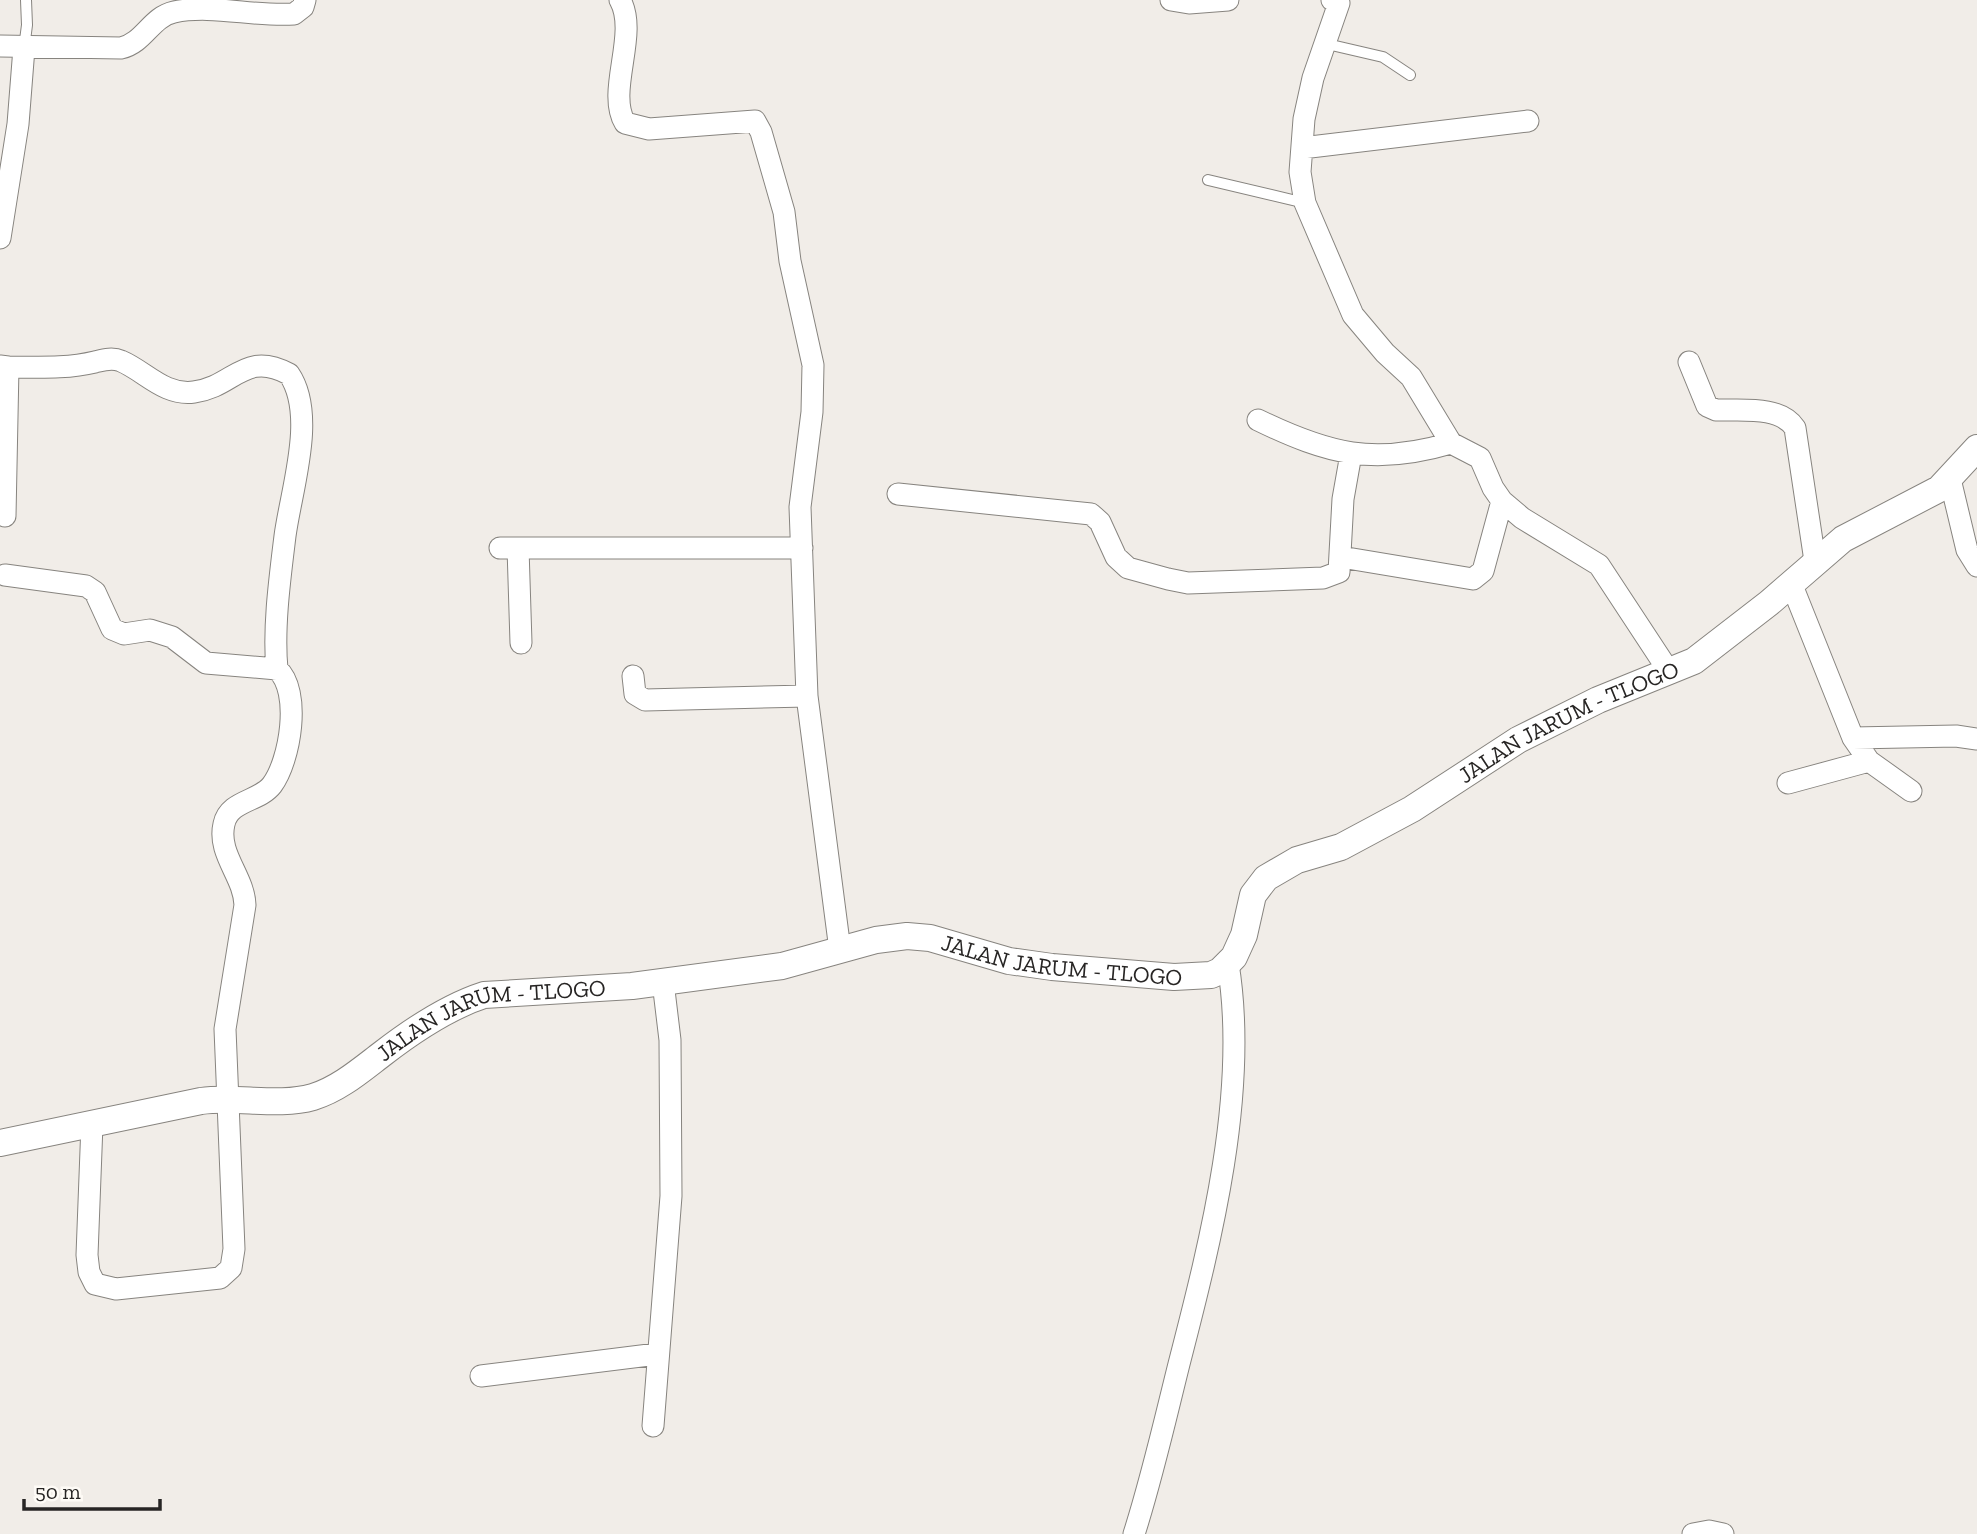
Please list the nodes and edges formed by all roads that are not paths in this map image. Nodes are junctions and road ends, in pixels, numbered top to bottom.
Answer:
1 (26, 0) edge
2 (305, 0) edge
3 (620, 0) edge
4 (1171, 0) edge
5 (1228, 0) edge
6 (1337, 1) edge
7 (1327, 44) junction
8 (0, 46) edge
9 (24, 48) junction
10 (1410, 75) dead end
11 (1528, 121) dead end
12 (1302, 148) junction
13 (1208, 180) dead end
14 (1305, 203) junction
15 (0, 238) edge
16 (1689, 362) dead end
17 (4, 367) edge
18 (1258, 420) dead end
19 (1451, 443) junction
20 (1977, 448) edge
21 (1351, 454) junction
22 (1950, 479) junction
23 (898, 494) dead end
24 (1502, 501) junction
25 (5, 516) dead end
26 (802, 548) junction
27 (1341, 557) junction
28 (1815, 561) junction
29 (1977, 566) edge
30 (5, 575) dead end
31 (1791, 583) junction
32 (521, 643) dead end
33 (277, 669) junction
34 (1670, 673) junction
35 (633, 676) dead end
36 (807, 696) junction
37 (1853, 738) junction
38 (1977, 739) edge
39 (1869, 761) junction
40 (1788, 783) dead end
41 (1911, 792) dead end
42 (840, 950) junction
43 (1228, 964) junction
44 (663, 982) junction
45 (226, 1098) junction
46 (92, 1124) junction
47 (0, 1143) edge
48 (657, 1354) junction
49 (481, 1376) dead end
50 (653, 1426) dead end
51 (1135, 1534) edge
52 (1693, 1534) edge
53 (1723, 1534) edge

1 - 9 lane
2 - 9 street
3 - 26 street
4 - 5 street
6 - 7 street
7 - 10 lane
7 - 12 street
8 - 9 street
9 - 15 street
11 - 12 street
12 - 14 street
13 - 14 lane
14 - 19 street
16 - 28 street
17 - 25 street
17 - 33 street
18 - 21 street
19 - 21 street
19 - 24 street
20 - 22 street, JALAN JARUM - TLOGO
21 - 27 street
22 - 28 street, JALAN JARUM - TLOGO
22 - 29 street
23 - 27 street
24 - 27 street
24 - 34 street
26 - 32 street
26 - 36 street
28 - 31 street, JALAN JARUM - TLOGO
30 - 33 street
31 - 34 street, JALAN JARUM - TLOGO
31 - 37 street
33 - 45 street
34 - 43 street, JALAN JARUM - TLOGO
35 - 36 street
36 - 42 street
37 - 38 street
37 - 39 street
39 - 40 street
39 - 41 street
42 - 43 street, JALAN JARUM - TLOGO
42 - 44 street, JALAN JARUM - TLOGO
43 - 51 street
44 - 45 street, JALAN JARUM - TLOGO
44 - 48 street
45 - 46 street, JALAN JARUM - TLOGO
45 - 46 street
46 - 47 street, JALAN JARUM - TLOGO
48 - 49 street
48 - 50 street
52 - 53 street

